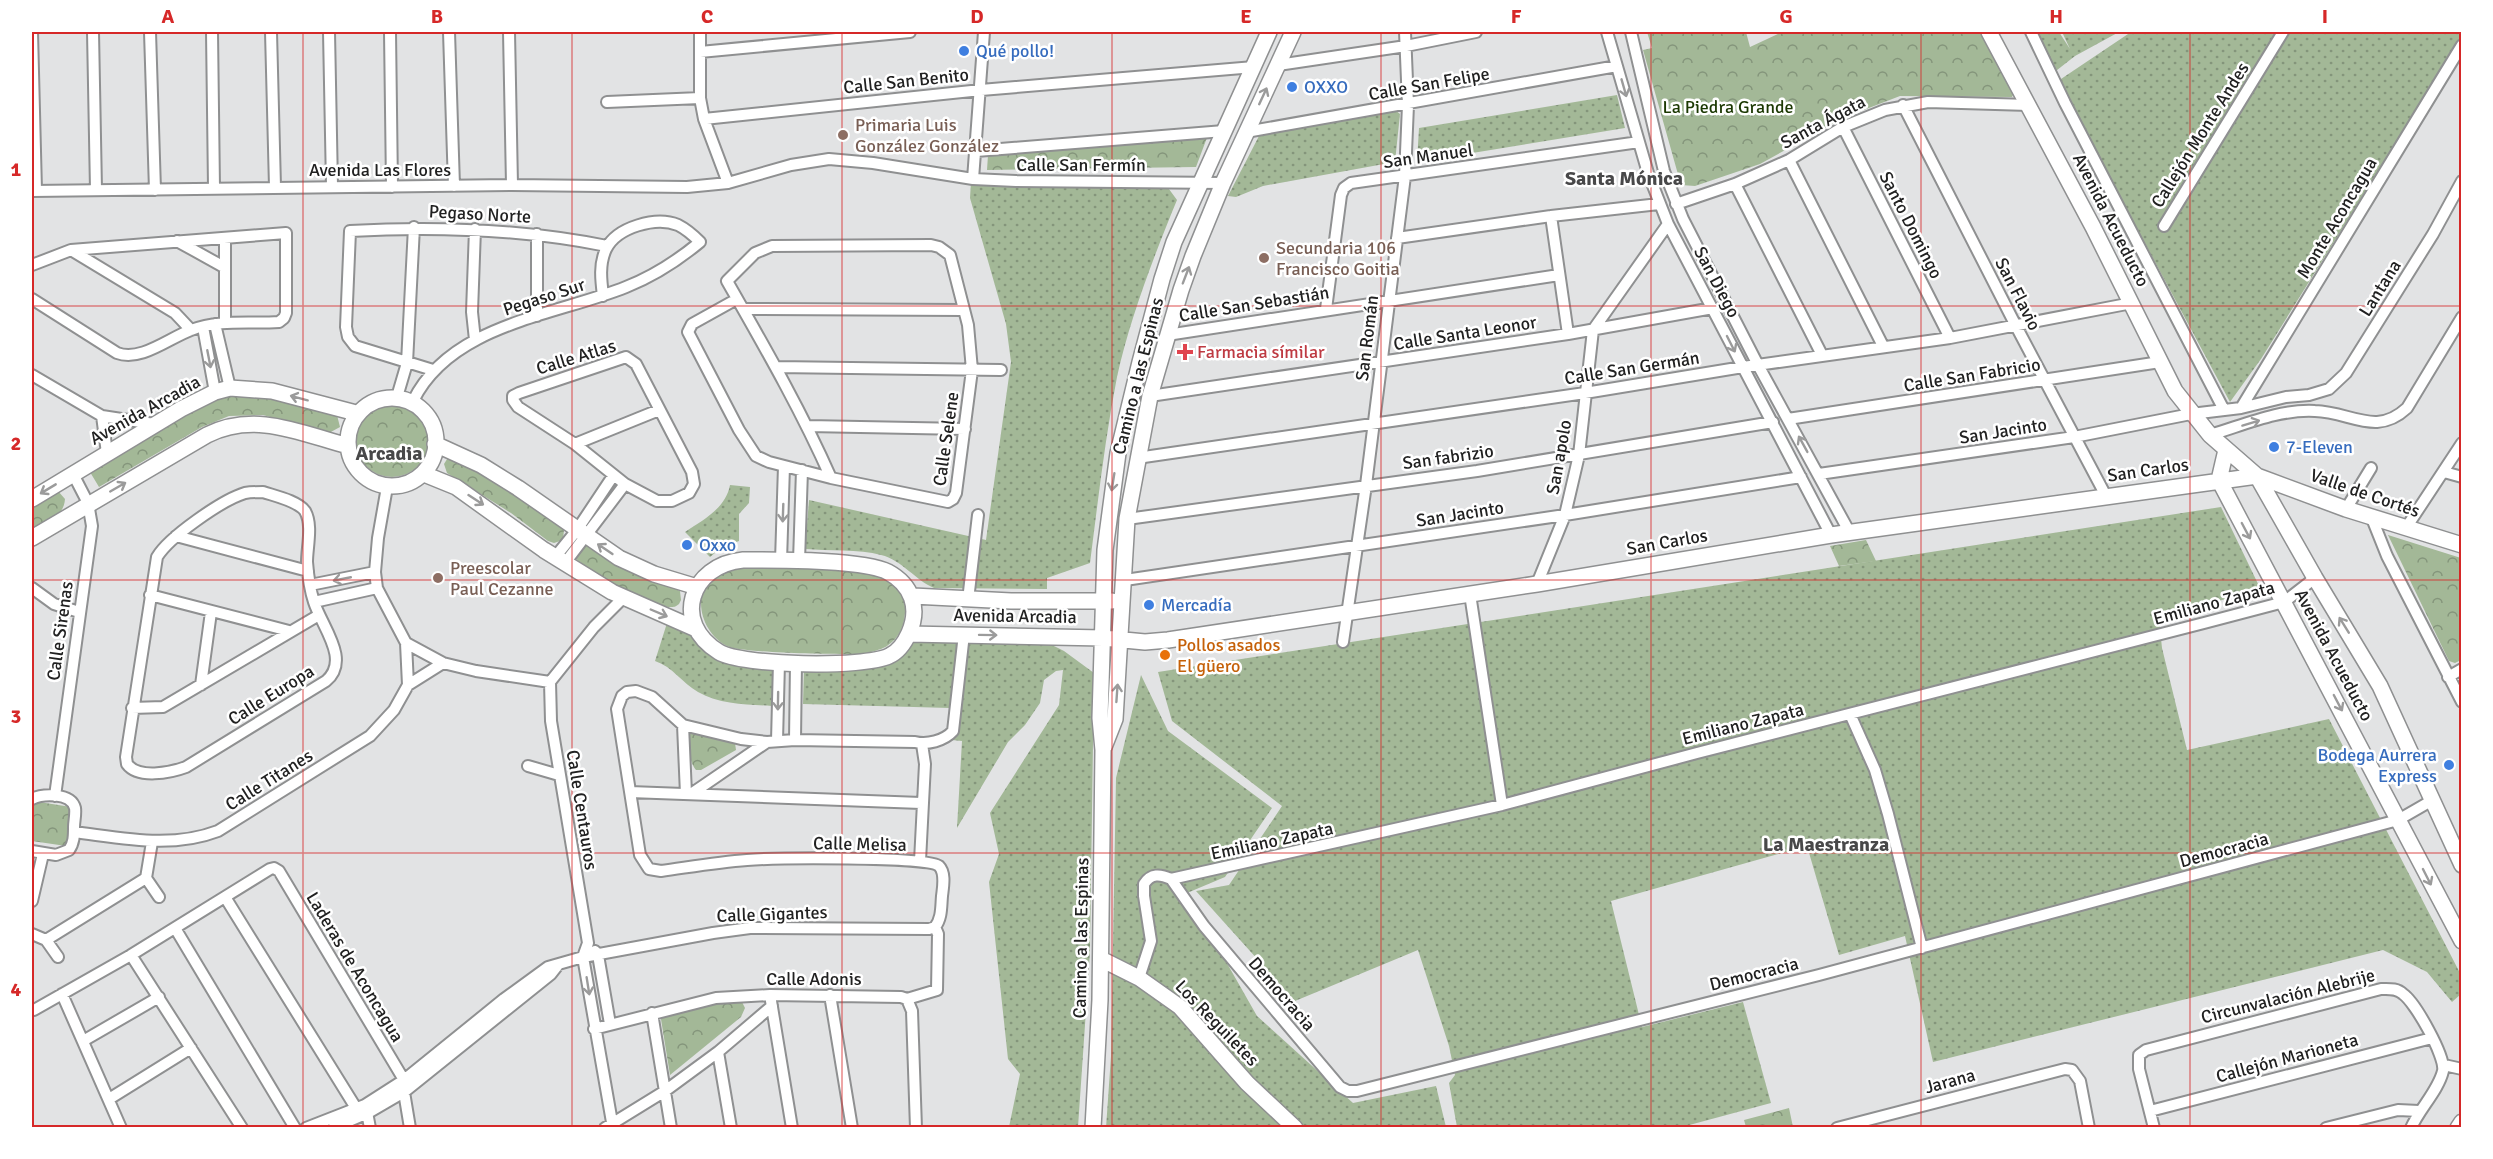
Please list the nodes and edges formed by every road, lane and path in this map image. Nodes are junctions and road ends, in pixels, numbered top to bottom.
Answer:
1 (32, 32) edge
2 (93, 32) edge
3 (150, 32) edge
4 (212, 32) edge
5 (271, 32) edge
6 (329, 32) edge
7 (390, 32) edge
8 (449, 32) edge
9 (509, 32) edge
10 (700, 32) edge
11 (910, 32) edge
12 (984, 32) edge
13 (1269, 32) edge
14 (1293, 32) edge
15 (1405, 32) edge
16 (1476, 32) edge
17 (1607, 32) edge
18 (1631, 32) edge
19 (1989, 32) edge
20 (2031, 32) edge
21 (2283, 32) edge
22 (2462, 45) edge
23 (1406, 46) junction
24 (700, 52) junction
25 (1278, 65) junction
26 (1617, 66) junction
27 (1254, 67) junction
28 (981, 90) junction
29 (700, 99) junction
30 (607, 102) dead end
31 (1408, 105) junction
32 (1903, 105) junction
33 (2029, 105) junction
34 (704, 119) junction
35 (1843, 127) junction
36 (1224, 131) junction
37 (1246, 132) junction
38 (1639, 142) junction
39 (976, 151) junction
40 (1789, 160) junction
41 (1405, 176) junction
42 (973, 179) junction
43 (2462, 181) edge
44 (1201, 182) junction
45 (728, 183) junction
46 (1223, 183) junction
47 (1735, 184) junction
48 (512, 185) junction
49 (332, 186) junction
50 (454, 186) junction
51 (275, 187) junction
52 (392, 187) junction
53 (214, 188) junction
54 (96, 190) junction
55 (155, 190) junction
56 (34, 191) edge
57 (1659, 204) junction
58 (1676, 204) junction
59 (1551, 216) junction
60 (1668, 224) junction
61 (2163, 226) dead end
62 (414, 227) junction
63 (475, 229) junction
64 (537, 234) junction
65 (225, 238) junction
66 (1397, 238) junction
67 (175, 240) junction
68 (607, 246) junction
69 (71, 250) junction
70 (32, 265) edge
71 (224, 267) junction
72 (1559, 275) junction
73 (603, 296) junction
74 (32, 299) edge
75 (737, 299) junction
76 (1389, 300) junction
77 (2132, 303) junction
78 (1713, 308) junction
79 (744, 309) junction
80 (1326, 309) junction
81 (964, 310) junction
82 (537, 316) junction
83 (2462, 317) edge
84 (220, 323) junction
85 (2016, 326) junction
86 (203, 327) junction
87 (191, 330) junction
88 (1593, 330) junction
89 (1568, 334) junction
90 (1167, 335) junction
91 (1950, 338) junction
92 (475, 340) junction
93 (1883, 346) junction
94 (1822, 355) junction
95 (1381, 362) junction
96 (2160, 362) junction
97 (407, 363) junction
98 (1758, 365) junction
99 (1743, 367) junction
100 (776, 368) junction
101 (433, 370) junction
102 (972, 370) junction
103 (1001, 370) dead end
104 (32, 375) edge
105 (2045, 381) junction
106 (223, 390) junction
107 (1586, 393) junction
108 (2309, 395) junction
109 (1150, 396) junction
110 (397, 397) junction
111 (413, 401) junction
112 (2270, 401) junction
113 (2241, 408) junction
114 (659, 410) junction
115 (2224, 410) junction
116 (2314, 411) junction
117 (356, 414) junction
118 (2191, 414) junction
119 (2276, 415) junction
120 (102, 416) junction
121 (1788, 419) junction
122 (1773, 422) junction
123 (154, 424) junction
124 (1373, 424) junction
125 (808, 426) junction
126 (965, 429) junction
127 (2210, 435) junction
128 (2074, 437) junction
129 (2462, 443) edge
130 (435, 444) junction
131 (575, 444) junction
132 (348, 446) junction
133 (2226, 450) junction
134 (107, 453) junction
135 (1579, 455) junction
136 (1137, 458) junction
137 (784, 466) junction
138 (2371, 468) dead end
139 (801, 470) junction
140 (2444, 472) junction
141 (73, 474) junction
142 (424, 474) junction
143 (1819, 474) junction
144 (613, 476) junction
145 (2257, 476) junction
146 (1801, 477) junction
147 (2462, 477) edge
148 (831, 478) junction
149 (2219, 480) junction
150 (625, 484) junction
151 (1366, 485) junction
152 (387, 487) junction
153 (2106, 496) junction
154 (32, 499) edge
155 (88, 503) junction
156 (2346, 509) junction
157 (978, 515) dead end
158 (1565, 516) junction
159 (2371, 516) junction
160 (1127, 519) junction
161 (2406, 528) junction
162 (581, 533) junction
163 (1850, 533) junction
164 (1831, 535) junction
165 (176, 536) junction
166 (32, 538) edge
167 (2462, 545) edge
168 (1357, 547) junction
169 (560, 560) junction
170 (781, 561) junction
171 (799, 561) junction
172 (308, 571) junction
173 (375, 572) junction
174 (2315, 578) junction
175 (1125, 580) junction
176 (1537, 584) junction
177 (310, 585) junction
178 (697, 587) junction
179 (32, 588) edge
180 (377, 588) junction
181 (1470, 594) junction
182 (150, 595) junction
183 (913, 596) junction
184 (624, 598) junction
185 (968, 600) junction
186 (1104, 601) junction
187 (314, 602) junction
188 (1124, 602) junction
189 (2284, 602) junction
190 (1346, 611) junction
191 (79, 612) junction
192 (211, 612) junction
193 (319, 615) junction
194 (696, 629) junction
195 (289, 631) junction
196 (909, 634) junction
197 (964, 634) junction
198 (1103, 638) junction
199 (1121, 640) junction
200 (1343, 642) dead end
201 (406, 643) junction
202 (779, 662) junction
203 (796, 662) junction
204 (443, 663) junction
205 (2462, 669) edge
206 (2448, 676) junction
207 (550, 682) junction
208 (201, 685) junction
209 (408, 685) junction
210 (2462, 702) edge
211 (132, 708) junction
212 (1850, 714) junction
213 (682, 725) junction
214 (795, 740) junction
215 (772, 741) junction
216 (922, 744) junction
217 (1103, 750) junction
218 (528, 766) dead end
219 (723, 773) junction
220 (559, 775) junction
221 (630, 792) junction
222 (689, 794) junction
223 (55, 796) junction
224 (725, 796) junction
225 (32, 799) edge
226 (2431, 801) junction
227 (921, 802) junction
228 (1502, 805) junction
229 (2398, 820) junction
230 (74, 832) junction
231 (152, 842) junction
232 (32, 851) edge
233 (43, 854) junction
234 (920, 861) junction
235 (2462, 865) edge
236 (146, 878) junction
237 (1171, 879) junction
238 (159, 897) dead end
239 (225, 897) junction
240 (32, 901) edge
241 (175, 928) junction
242 (932, 928) junction
243 (32, 934) edge
244 (46, 940) junction
245 (2462, 941) edge
246 (588, 943) junction
247 (1922, 948) junction
248 (131, 955) junction
249 (598, 955) junction
250 (58, 957) dead end
251 (583, 957) junction
252 (1101, 959) junction
253 (558, 964) junction
254 (1139, 978) junction
255 (62, 994) junction
256 (830, 995) junction
257 (159, 998) junction
258 (907, 999) junction
259 (771, 1000) junction
260 (34, 1010) dead end
261 (652, 1013) junction
262 (610, 1024) junction
263 (594, 1029) junction
264 (2432, 1038) junction
265 (83, 1041) junction
266 (191, 1048) junction
267 (718, 1052) junction
268 (2444, 1065) junction
269 (2462, 1069) edge
270 (404, 1080) junction
271 (665, 1091) junction
272 (404, 1092) junction
273 (109, 1100) junction
274 (363, 1109) junction
275 (2150, 1111) junction
276 (2419, 1111) junction
277 (2462, 1122) edge
278 (610, 1126) edge
279 (308, 1127) edge
280 (2088, 1127) edge
281 (121, 1128) edge
282 (242, 1128) edge
283 (295, 1128) edge
284 (333, 1128) edge
285 (370, 1128) edge
286 (410, 1128) edge
287 (671, 1128) edge
288 (731, 1128) edge
289 (792, 1128) edge
290 (852, 1128) edge
291 (916, 1128) edge
292 (1093, 1128) edge
293 (1295, 1128) edge
294 (1837, 1128) edge
295 (2154, 1128) edge
296 (2326, 1128) edge
297 (2411, 1128) edge
298 (2458, 1128) edge

1 - 56 street
2 - 54 street
3 - 55 street
4 - 53 street
5 - 51 street
6 - 49 street
7 - 52 street
8 - 50 street
9 - 48 street
10 - 24 street
11 - 24 street
12 - 28 street
13 - 27 street, Camino a las Espinas
14 - 25 street, Camino a las Espinas
15 - 23 street, San Román
16 - 23 street
17 - 26 street, San Diego
18 - 58 street, San Diego
19 - 33 street, Avenida Acueducto
20 - 115 street, Avenida Acueducto
21 - 61 street, Callejón Monte Andes
22 - 113 street, Monte Aconcagua
23 - 25 street
23 - 31 street, San Román
24 - 29 street
37 -> 25 street, Camino a las Espinas
26 - 31 street, Calle San Felipe
26 -> 38 street, San Diego
27 - 28 street, Calle San Benito
27 - 36 street, Camino a las Espinas
28 - 34 street, Calle San Benito
28 - 39 street
29 - 30 street
29 - 34 street
31 - 37 street, Calle San Felipe
31 - 41 street, San Román
32 - 33 street, Santa Ágata
32 - 35 street, Santa Ágata
32 - 85 street, San Flavio
33 - 77 street, Avenida Acueducto
34 - 45 street
35 - 40 street, Santa Ágata
35 - 91 street, Santo Domingo
36 - 39 street
36 - 44 street, Camino a las Espinas
37 - 46 street, Camino a las Espinas
38 - 41 street, San Manuel
38 - 57 street, San Diego
39 - 42 street
40 - 47 street, Santa Ágata
40 - 93 street
41 - 66 street, San Román
41 - 80 street, San Manuel
42 - 44 street, Calle San Fermín
42 - 45 street, Calle San Fermín
43 - 108 street, Lantana
44 - 46 street, Calle San Fermín
44 -> 186 street, Camino a las Espinas
45 - 48 street, Avenida Las Flores
90 -> 46 street, Camino a las Espinas
47 - 58 street, Santa Ágata
47 - 94 street
48 - 50 street, Avenida Las Flores
49 - 51 street, Avenida Las Flores
49 - 52 street, Avenida Las Flores
50 - 52 street, Avenida Las Flores
51 - 53 street, Avenida Las Flores
53 - 55 street, Avenida Las Flores
54 - 55 street, Avenida Las Flores
54 - 56 street, Avenida Las Flores
57 - 59 street
57 - 60 street, San Diego
58 - 98 street, San Diego
59 - 66 street
59 - 72 street
60 - 78 street, San Diego
60 - 88 street
62 - 63 street, Pegaso Norte
62 - 97 street
62 - 97 street, Pegaso Norte
63 - 64 street, Pegaso Norte
63 - 92 street
64 - 68 street, Pegaso Norte
64 - 82 street
65 - 67 street
65 - 71 street
65 - 84 street
66 - 76 street, San Román
67 - 69 street
67 - 71 street
68 - 73 street
68 - 73 street, Pegaso Sur
69 - 70 street
69 - 87 street
71 - 84 street
72 - 76 street, Calle San Sebastián
72 - 89 street
73 - 82 street, Pegaso Sur
74 - 87 street
75 - 79 street
75 - 81 street, Calle Selene
75 - 137 street, Calle Selene
76 - 80 street, Calle San Sebastián
76 - 95 street, San Román
77 - 85 street, Calle San Germán
77 - 96 street, Avenida Acueducto
78 - 88 street, Calle Santa Leonor
78 -> 99 street, San Diego
79 - 81 street
79 - 100 street
80 - 90 street, Calle San Sebastián
81 - 102 street, Calle Selene
82 - 92 street, Pegaso Sur
83 - 116 street
84 - 86 street
84 - 106 street
85 - 91 street, Calle San Germán
85 - 105 street, San Flavio
86 - 87 street
86 -> 106 street
88 - 89 street, Calle Santa Leonor
88 - 107 street, San apolo
89 - 95 street, Calle Santa Leonor
90 - 109 street, Camino a las Espinas
91 - 93 street, Calle San Germán
92 - 101 street, Pegaso Sur
93 - 94 street, Calle San Germán
94 - 98 street, Calle San Germán
95 - 109 street, Calle Santa Leonor
95 - 124 street, San Román
96 - 105 street, Calle San Fabricio
96 - 118 street, Avenida Acueducto
97 - 101 street
97 - 110 street
98 - 99 street, Calle San Germán
98 - 121 street, San Diego
99 - 107 street, Calle San Germán
99 - 122 street, San Diego
100 - 102 street
100 - 125 street
101 - 111 street, Pegaso Sur
102 - 103 street
102 - 126 street, Calle Selene
104 - 120 street
105 - 121 street, Calle San Fabricio
105 - 128 street, San Flavio
117 -> 106 street, Avenida Arcadia
106 - 123 street, Avenida Arcadia
107 - 124 street, Calle San Germán
107 - 135 street, San apolo
108 - 112 street, Lantana
108 - 116 street
109 - 136 street, Camino a las Espinas
110 - 111 street
110 - 117 street
111 - 130 street
112 - 113 street, Lantana
112 - 119 street
113 - 115 street, San Jacinto
114 - 131 street
114 - 131 street, Calle Atlas
114 - 150 street, Calle Atlas
115 - 118 street, San Jacinto
116 - 119 street
117 - 132 street
118 - 127 street, Avenida Acueducto
118 - 128 street, San Jacinto
127 -> 119 street
120 - 123 street
120 - 134 street
143 -> 121 street, San Diego
122 - 135 street, San fabrizio
122 - 146 street, San Diego
123 - 134 street, Avenida Arcadia
124 - 136 street, Calle San Germán
124 - 151 street, San Román
125 - 126 street
125 - 148 street
126 - 148 street, Calle Selene
127 - 133 street, Avenida Acueducto
128 - 143 street, San Jacinto
128 - 153 street, San Flavio
129 - 140 street
130 - 142 street
130 - 162 street
131 - 144 street, Calle Atlas
132 - 152 street
155 -> 132 street
133 - 145 street, Avenida Acueducto
133 - 149 street
134 - 141 street, Avenida Arcadia
135 - 151 street, San fabrizio
135 - 158 street, San apolo
136 - 160 street, Camino a las Espinas
137 - 139 street, Calle Selene
137 -> 170 street
138 - 156 street
139 - 148 street, Calle Selene
139 - 171 street
140 - 147 street
140 - 161 street
141 -> 154 street, Avenida Arcadia
141 - 155 street, Calle Sirenas
142 - 152 street
142 -> 169 street
143 - 163 street, San Diego
144 - 150 street, Calle Atlas
144 - 162 street
145 - 149 street, San Carlos
145 - 156 street, Valle de Cortés
145 - 174 street, Avenida Acueducto
146 - 158 street, San Jacinto
146 - 164 street, San Diego
149 - 153 street, San Carlos
149 -> 189 street, Avenida Acueducto
150 - 162 street
151 - 160 street, San fabrizio
151 - 168 street, San Román
152 - 173 street
153 - 163 street, San Carlos
155 - 166 street
155 - 191 street, Calle Sirenas
156 - 159 street, Valle de Cortés
157 - 185 street
158 - 168 street, San Jacinto
158 - 176 street, San apolo
159 - 161 street, Valle de Cortés
159 - 206 street
160 - 175 street, Camino a las Espinas
161 - 167 street, Valle de Cortés
162 - 169 street
178 -> 162 street
163 - 164 street, San Carlos
164 - 176 street, San Carlos
165 - 172 street
165 - 172 street, Calle Europa
165 - 182 street, Calle Europa
168 - 175 street, San Jacinto
168 - 190 street, San Román
169 - 184 street
170 - 171 street
170 - 178 street
171 - 183 street
172 - 177 street, Calle Europa
173 -> 177 street
173 - 180 street
174 - 189 street, Emiliano Zapata
226 -> 174 street, Avenida Acueducto
175 - 188 street, Camino a las Espinas
176 - 181 street, San Carlos
177 - 187 street, Calle Europa
178 - 194 street
179 - 191 street
180 - 187 street
180 - 201 street
181 - 190 street, San Carlos
181 - 228 street
182 - 192 street
182 - 211 street, Calle Europa
183 - 185 street, Avenida Arcadia
183 - 196 street
184 -> 194 street
184 - 207 street
185 - 186 street, Avenida Arcadia
186 - 188 street, Avenida Arcadia
186 - 198 street, Camino a las Espinas
187 - 193 street, Calle Europa
188 - 199 street, Camino a las Espinas
189 - 212 street, Emiliano Zapata
189 -> 229 street, Avenida Acueducto
190 - 199 street, San Carlos
190 - 200 street, San Román
191 - 223 street, Calle Sirenas
192 - 195 street
192 - 208 street
193 - 195 street
193 - 211 street, Calle Europa
194 - 202 street
195 - 208 street
196 - 197 street, Avenida Arcadia
196 - 203 street
197 -> 198 street, Avenida Arcadia
197 - 216 street
198 - 199 street, Avenida Arcadia
198 - 217 street, Camino a las Espinas
217 -> 199 street, Camino a las Espinas
201 - 204 street
201 - 209 street
202 - 203 street
202 -> 215 street
203 - 214 street
204 - 207 street
204 - 209 street
205 - 206 street
206 - 210 street
207 - 220 street, Calle Centauros
208 - 211 street
209 - 231 street, Calle Titanes
212 - 228 street, Emiliano Zapata
212 - 247 street
213 - 215 street, Calle Melisa
213 - 221 street, Calle Melisa
213 - 222 street
214 - 215 street, Calle Melisa
214 - 216 street, Calle Melisa
215 - 219 street
216 - 227 street, Calle Melisa
217 - 252 street, Camino a las Espinas
218 - 220 street
219 - 222 street
219 - 224 street
220 - 246 street, Calle Centauros
221 - 222 street
221 - 234 street, Calle Melisa
222 - 224 street
223 - 225 street
223 - 230 street
224 - 227 street
226 - 229 street, Democracia
226 - 235 street, Avenida Acueducto
227 - 234 street, Calle Melisa
228 - 237 street, Emiliano Zapata
229 -> 245 street, Avenida Acueducto
229 - 247 street, Democracia
230 - 231 street, Calle Titanes
230 - 233 street
231 - 236 street
232 - 233 street
233 - 240 street
234 - 242 street
236 - 238 street
236 - 244 street
237 - 247 street, Democracia
237 - 254 street, Emiliano Zapata
239 - 241 street
239 - 270 street, Laderas de Aconcagua
239 - 274 street
241 - 248 street
241 - 283 street
242 - 249 street, Calle Gigantes
242 - 258 street
243 - 244 street
244 - 250 street
246 - 249 street
246 - 251 street, Calle Centauros
248 - 255 street
248 - 257 street
249 - 251 street, Calle Gigantes
249 - 262 street
251 - 253 street, Calle Gigantes
251 -> 263 street, Calle Centauros
252 - 254 street, Los Reguiletes
252 - 292 street, Camino a las Espinas
253 - 270 street, Calle Gigantes
253 - 272 street
254 - 293 street, Los Reguiletes
255 - 260 street
255 - 265 street
256 - 258 street, Calle Adonis
256 - 259 street, Calle Adonis
256 - 290 street
257 - 265 street
257 - 266 street
258 - 291 street
259 - 261 street, Calle Adonis
259 - 267 street
259 - 289 street
261 - 262 street, Calle Adonis
261 - 271 street
262 - 263 street, Calle Adonis
263 - 278 street, Calle Centauros
264 - 268 street, Circunvalación Alebrije
264 - 275 street, Callejón Marioneta
264 - 275 street, Circunvalación Alebrije
265 - 273 street
266 - 273 street
266 - 282 street
267 - 271 street
267 - 288 street
268 - 269 street
268 - 276 street
270 - 272 street
270 - 274 street, Calle Gigantes
271 - 278 street
271 - 287 street
272 - 274 street
272 - 286 street
273 - 281 street
274 - 279 street
274 - 284 street
274 - 285 street
275 - 295 street, Circunvalación Alebrije
276 - 296 street
276 - 297 street
277 - 298 street
280 - 294 street, Jarana

